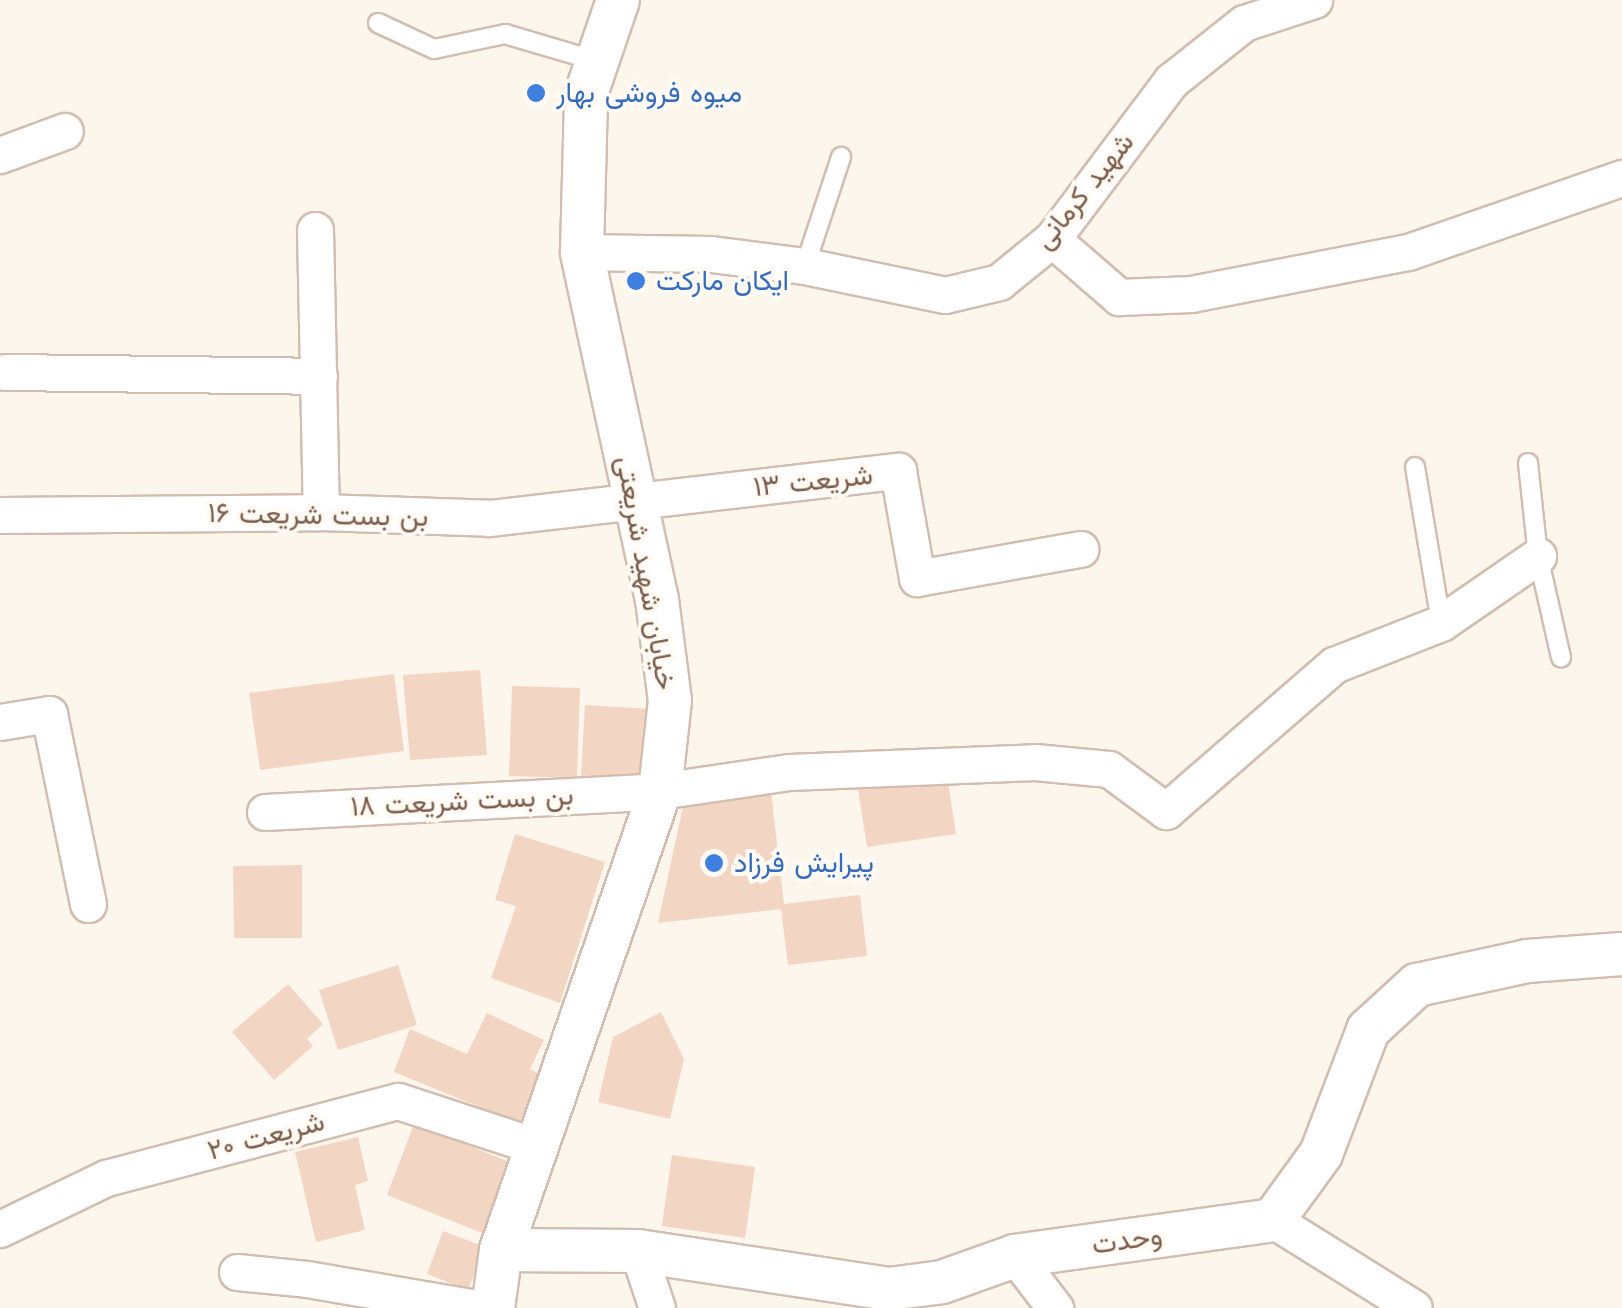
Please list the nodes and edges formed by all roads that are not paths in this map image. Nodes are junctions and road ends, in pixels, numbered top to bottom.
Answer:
1 (618, 0) edge
2 (1314, 0) edge
3 (378, 23) dead end
4 (597, 61) junction
5 (65, 131) dead end
6 (0, 155) edge
7 (842, 157) dead end
8 (1622, 178) edge
9 (315, 230) dead end
10 (1052, 239) junction
11 (582, 252) junction
12 (805, 266) junction
13 (5, 372) dead end
14 (319, 376) junction
15 (1528, 463) dead end
16 (1414, 467) dead end
17 (635, 500) junction
18 (321, 512) junction
19 (0, 515) edge
20 (1080, 549) dead end
21 (1538, 556) junction
22 (1441, 622) junction
23 (1560, 657) dead end
24 (0, 722) edge
25 (660, 790) junction
26 (265, 812) dead end
27 (88, 904) dead end
28 (1622, 954) edge
29 (536, 1146) junction
30 (1273, 1220) junction
31 (0, 1229) edge
32 (501, 1250) junction
33 (638, 1251) junction
34 (1015, 1256) junction
35 (237, 1272) dead end
36 (476, 1308) edge
37 (492, 1308) edge
38 (657, 1308) edge
39 (1055, 1308) edge
40 (1414, 1308) edge

1 - 4 street, خیابان شهید شریعتی
2 - 10 street, شهید کرمانی
3 - 4 lane
4 - 11 street, خیابان شهید شریعتی
5 - 6 street
7 - 12 lane
8 - 10 street
9 - 14 street
10 - 12 street, شهید کرمانی
11 - 12 street, شهید کرمانی
11 - 17 street, خیابان شهید شریعتی
13 - 14 street
14 - 18 street
15 - 21 lane
16 - 22 lane
17 - 18 street, بن بست شریعت ۱۶
17 - 20 street, شریعت ۱۳
17 - 25 street, خیابان شهید شریعتی
18 - 19 street, بن بست شریعت ۱۶
21 - 22 street
21 - 23 lane
22 - 25 street, بن بست شریعت ۱۸
24 - 27 street
25 - 26 street, بن بست شریعت ۱۸
25 - 29 street, خیابان شهید شریعتی
28 - 30 street
29 - 31 street, شریعت ۲۰
29 - 32 street, خیابان شهید شریعتی
30 - 34 street, وحدت
30 - 40 street
32 - 33 street, وحدت
32 - 37 street, خیابان شهید شریعتی
33 - 34 street, وحدت
33 - 38 street
34 - 39 street
35 - 36 street

